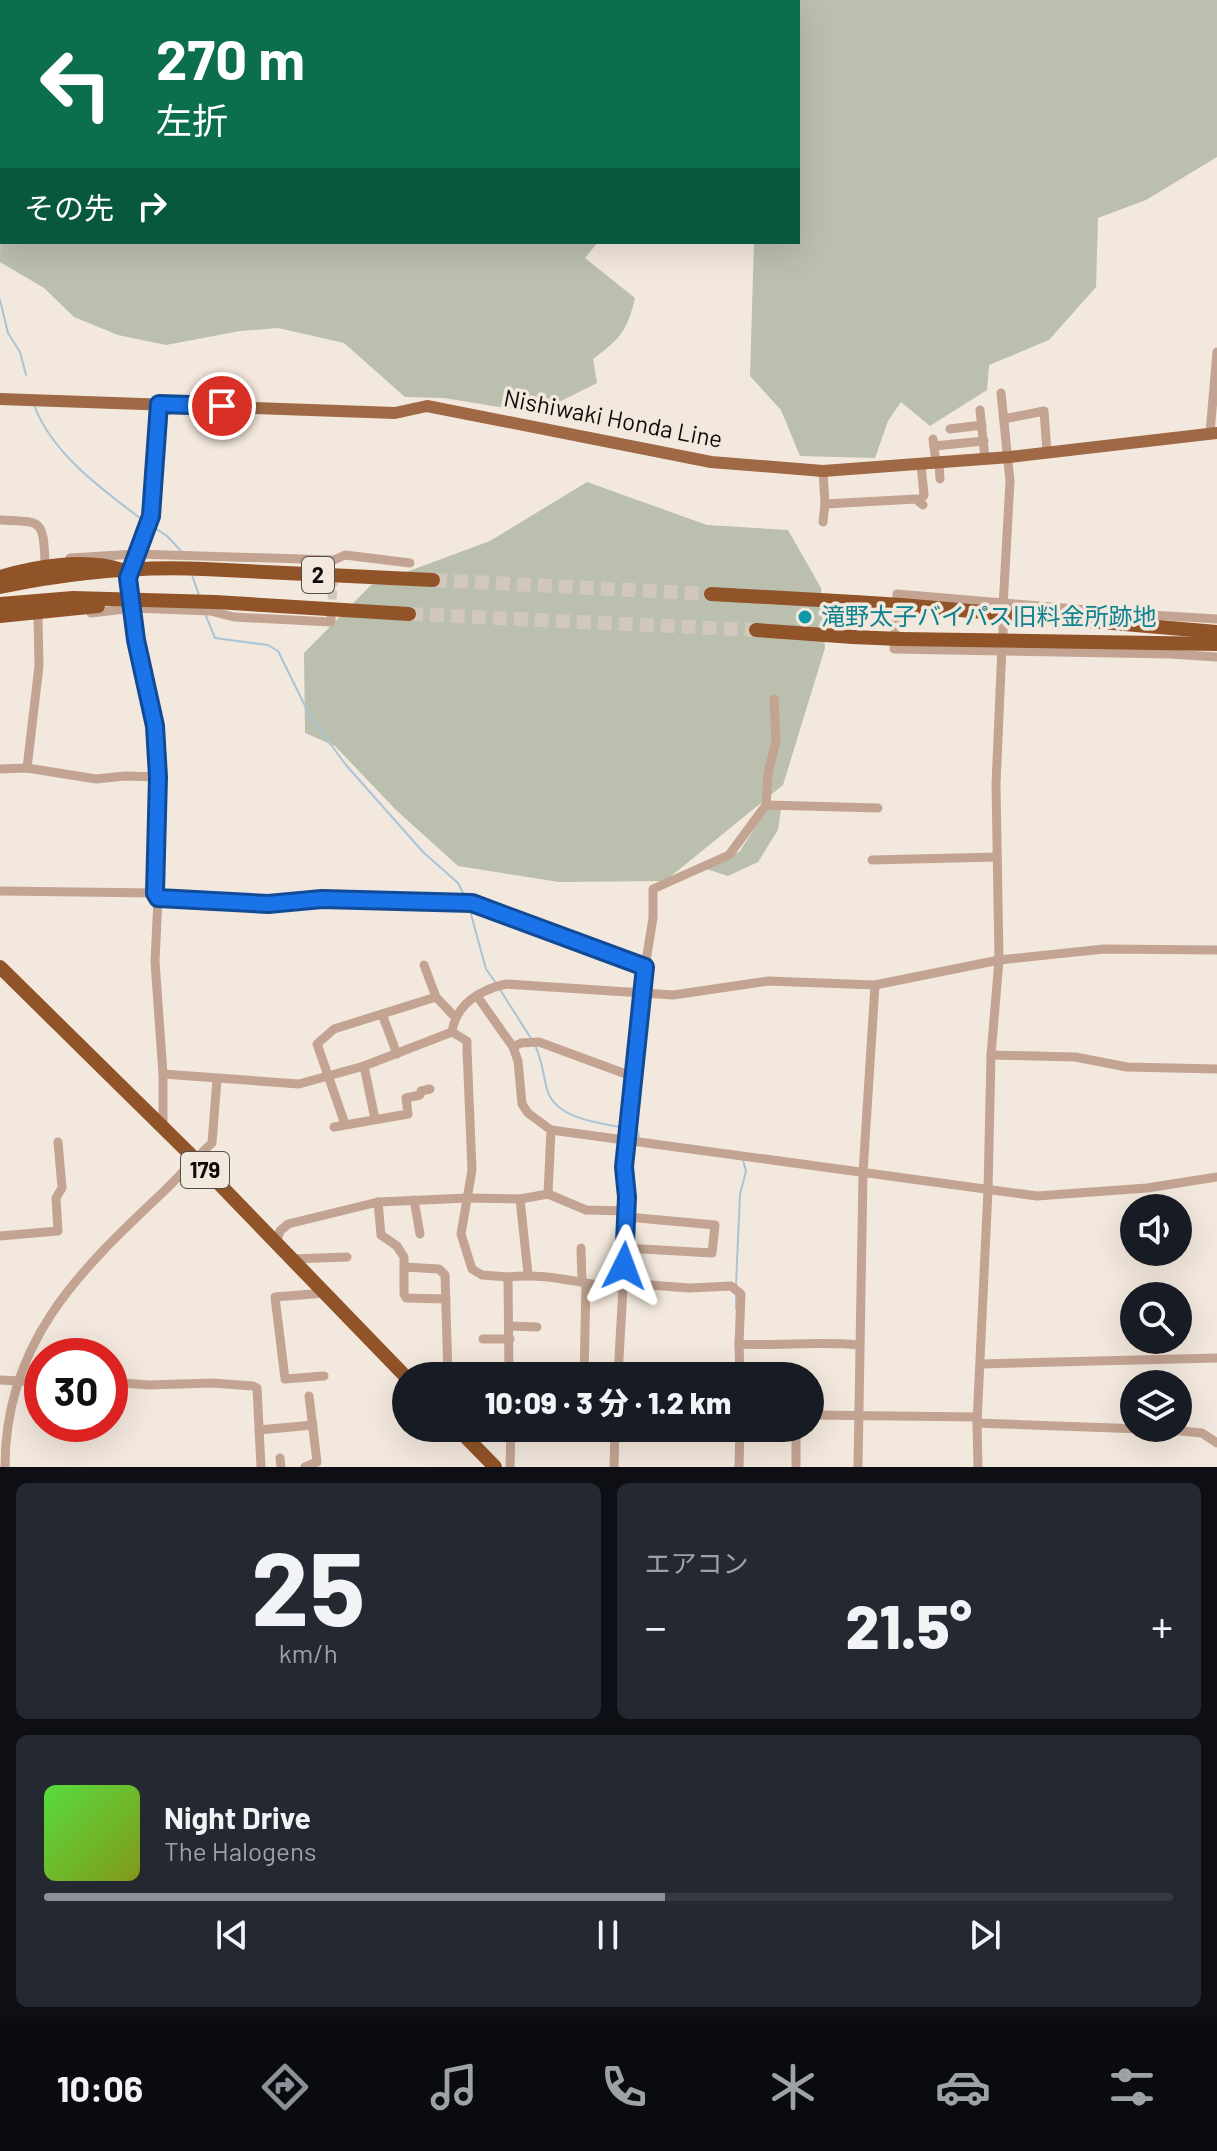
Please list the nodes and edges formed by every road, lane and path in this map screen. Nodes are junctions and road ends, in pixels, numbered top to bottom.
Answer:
1 (1217, 352) edge
2 (1001, 393) dead end
3 (0, 399) edge
4 (159, 404) junction
5 (980, 410) dead end
6 (1004, 419) junction
7 (982, 425) junction
8 (950, 429) dead end
9 (1213, 433) edge
10 (984, 441) junction
11 (1047, 452) junction
12 (1010, 457) junction
13 (985, 459) junction
14 (938, 463) junction
15 (921, 465) junction
16 (823, 471) junction
17 (940, 479) dead end
18 (825, 504) junction
19 (0, 520) edge
20 (823, 522) dead end
21 (136, 554) junction
22 (45, 561) junction
23 (410, 563) dead end
24 (0, 570) edge
25 (122, 570) junction
26 (0, 577) edge
27 (433, 580) tunnel mouth
28 (0, 587) edge
29 (711, 594) tunnel mouth
30 (174, 600) junction
31 (0, 604) edge
32 (1004, 605) junction
33 (133, 608) junction
34 (409, 614) tunnel mouth
35 (0, 616) edge
36 (38, 618) junction
37 (331, 619) dead end
38 (1217, 619) edge
39 (1003, 620) dead end
40 (0, 623) edge
41 (1217, 625) edge
42 (1127, 626) junction
43 (756, 630) tunnel mouth
44 (1217, 632) edge
45 (1003, 635) dead end
46 (1217, 644) edge
47 (1002, 650) junction
48 (1217, 657) edge
49 (774, 699) dead end
50 (27, 768) junction
51 (0, 769) edge
52 (158, 777) junction
53 (766, 805) junction
54 (878, 808) dead end
55 (997, 857) junction
56 (872, 860) dead end
57 (0, 891) edge
58 (156, 896) junction
59 (1217, 950) edge
60 (999, 960) junction
61 (424, 965) dead end
62 (0, 967) edge
63 (645, 967) junction
64 (875, 985) junction
65 (643, 993) junction
66 (477, 996) junction
67 (436, 997) junction
68 (382, 1014) junction
69 (454, 1016) junction
70 (452, 1032) junction
71 (513, 1047) junction
72 (397, 1054) junction
73 (991, 1055) junction
74 (364, 1066) junction
75 (1217, 1069) edge
76 (163, 1074) junction
77 (329, 1077) junction
78 (634, 1077) junction
79 (217, 1079) junction
80 (430, 1089) dead end
81 (375, 1119) junction
82 (345, 1124) junction
83 (334, 1127) dead end
84 (163, 1128) junction
85 (551, 1130) junction
86 (627, 1141) junction
87 (58, 1142) dead end
88 (195, 1159) junction
89 (863, 1173) junction
90 (1217, 1177) edge
91 (988, 1190) junction
92 (548, 1194) junction
93 (467, 1198) junction
94 (520, 1199) junction
95 (414, 1200) junction
96 (378, 1202) junction
97 (627, 1214) junction
98 (420, 1234) dead end
99 (0, 1236) edge
100 (276, 1243) junction
101 (581, 1248) dead end
102 (625, 1248) junction
103 (347, 1257) dead end
104 (291, 1259) junction
105 (404, 1267) junction
106 (528, 1274) junction
107 (508, 1277) junction
108 (584, 1284) junction
109 (624, 1285) junction
110 (325, 1293) junction
111 (446, 1299) junction
112 (510, 1326) junction
113 (537, 1327) dead end
114 (483, 1339) dead end
115 (510, 1339) junction
116 (739, 1344) junction
117 (858, 1345) junction
118 (1217, 1358) edge
119 (392, 1362) edge
120 (448, 1362) edge
121 (509, 1362) edge
122 (584, 1362) edge
123 (619, 1362) edge
124 (740, 1362) edge
125 (981, 1364) junction
126 (324, 1376) dead end
127 (0, 1380) edge
128 (19, 1380) junction
129 (24, 1380) edge
130 (128, 1383) edge
131 (309, 1396) dead end
132 (824, 1415) edge
133 (857, 1416) junction
134 (977, 1420) junction
135 (313, 1425) junction
136 (259, 1430) junction
137 (471, 1442) edge
138 (511, 1442) edge
139 (615, 1442) edge
140 (740, 1442) edge
141 (796, 1442) edge
142 (1217, 1443) edge
143 (5, 1467) edge
144 (261, 1467) edge
145 (305, 1467) edge
146 (495, 1467) edge
147 (510, 1467) edge
148 (614, 1467) edge
149 (739, 1467) edge
150 (796, 1467) edge
151 (858, 1467) edge
152 (978, 1467) edge

1 - 9 street
2 - 6 street
3 - 4 main road, Nishiwaki Honda Line
4 - 16 main road, Nishiwaki Honda Line
4 - 21 street
5 - 7 street
6 - 11 street
6 - 12 street
7 - 8 street
7 - 10 street
9 - 11 main road, Nishiwaki Honda Line
10 - 13 street
10 - 14 street
11 - 12 main road, Nishiwaki Honda Line
12 - 13 main road, Nishiwaki Honda Line
12 - 32 street
13 - 14 main road, Nishiwaki Honda Line
14 - 15 main road, Nishiwaki Honda Line
14 - 17 street
15 - 16 main road, Nishiwaki Honda Line
15 - 18 street
16 - 18 street
18 - 20 street
19 - 22 street
21 - 22 street
21 - 23 street
21 - 33 street
22 - 24 street
25 - 26 highway
25 - 27 highway, 2, bridge
25 - 28 highway, 2, bridge
29 - 42 highway, bridge
30 - 31 highway, 2, bridge
30 - 34 highway, 2, bridge
30 - 35 highway, bridge
32 - 38 street
32 - 47 street
33 - 36 street
33 - 37 street
33 - 52 street
36 - 40 street
36 - 50 street
39 - 45 street
41 - 42 highway
42 - 44 highway
43 - 46 highway, bridge
47 - 48 street
47 - 55 street
49 - 53 street
50 - 51 street
50 - 52 street
52 - 58 street
53 - 54 street
53 - 63 street
55 - 56 street
55 - 60 street
57 - 58 street
58 - 63 street
58 - 76 street
59 - 60 street
60 - 64 street
60 - 73 street
61 - 67 street
62 - 84 highway, 179
63 - 65 street
64 - 65 street
64 - 89 street
65 - 66 street
65 - 78 street
66 - 69 street
66 - 71 street
67 - 68 street
67 - 69 street
68 - 72 street
68 - 77 street
69 - 70 street
70 - 72 street
70 - 93 street
71 - 78 street
71 - 85 street
72 - 74 street
73 - 75 street
73 - 91 street
74 - 77 street
74 - 81 street
76 - 79 street
76 - 84 street
77 - 79 street
77 - 82 street
78 - 86 street
79 - 88 street
80 - 81 street
81 - 82 street
82 - 83 street
84 - 88 highway, 179
85 - 86 street
85 - 92 street
86 - 89 street
86 - 97 street
87 - 99 street
88 - 100 highway, 179
88 - 128 street
89 - 91 street
89 - 117 street
90 - 91 street
91 - 125 street
92 - 94 street
92 - 97 street
93 - 94 street
93 - 95 street
93 - 107 street
94 - 106 street
95 - 96 street
95 - 98 street
96 - 100 street
96 - 105 street
97 - 102 street
97 - 102 street
100 - 104 highway, 179
101 - 108 street
102 - 109 street
103 - 104 street
104 - 110 highway, 179
105 - 111 street
105 - 111 street
106 - 107 street
106 - 108 street
107 - 112 street
108 - 109 street
108 - 122 street
109 - 116 street
109 - 123 street
110 - 119 highway, 179
110 - 126 street
111 - 120 street
112 - 113 street
112 - 115 street
114 - 115 street
115 - 121 street
116 - 117 street
116 - 124 street
117 - 133 street
118 - 125 street
125 - 134 street
127 - 128 street
128 - 129 street
128 - 143 street
130 - 136 street
131 - 135 street
132 - 133 street
133 - 134 street
133 - 151 street
134 - 142 street
134 - 152 street
135 - 136 street
135 - 145 street
136 - 144 street
137 - 146 highway
138 - 147 street
139 - 148 street
140 - 149 street
141 - 150 street

